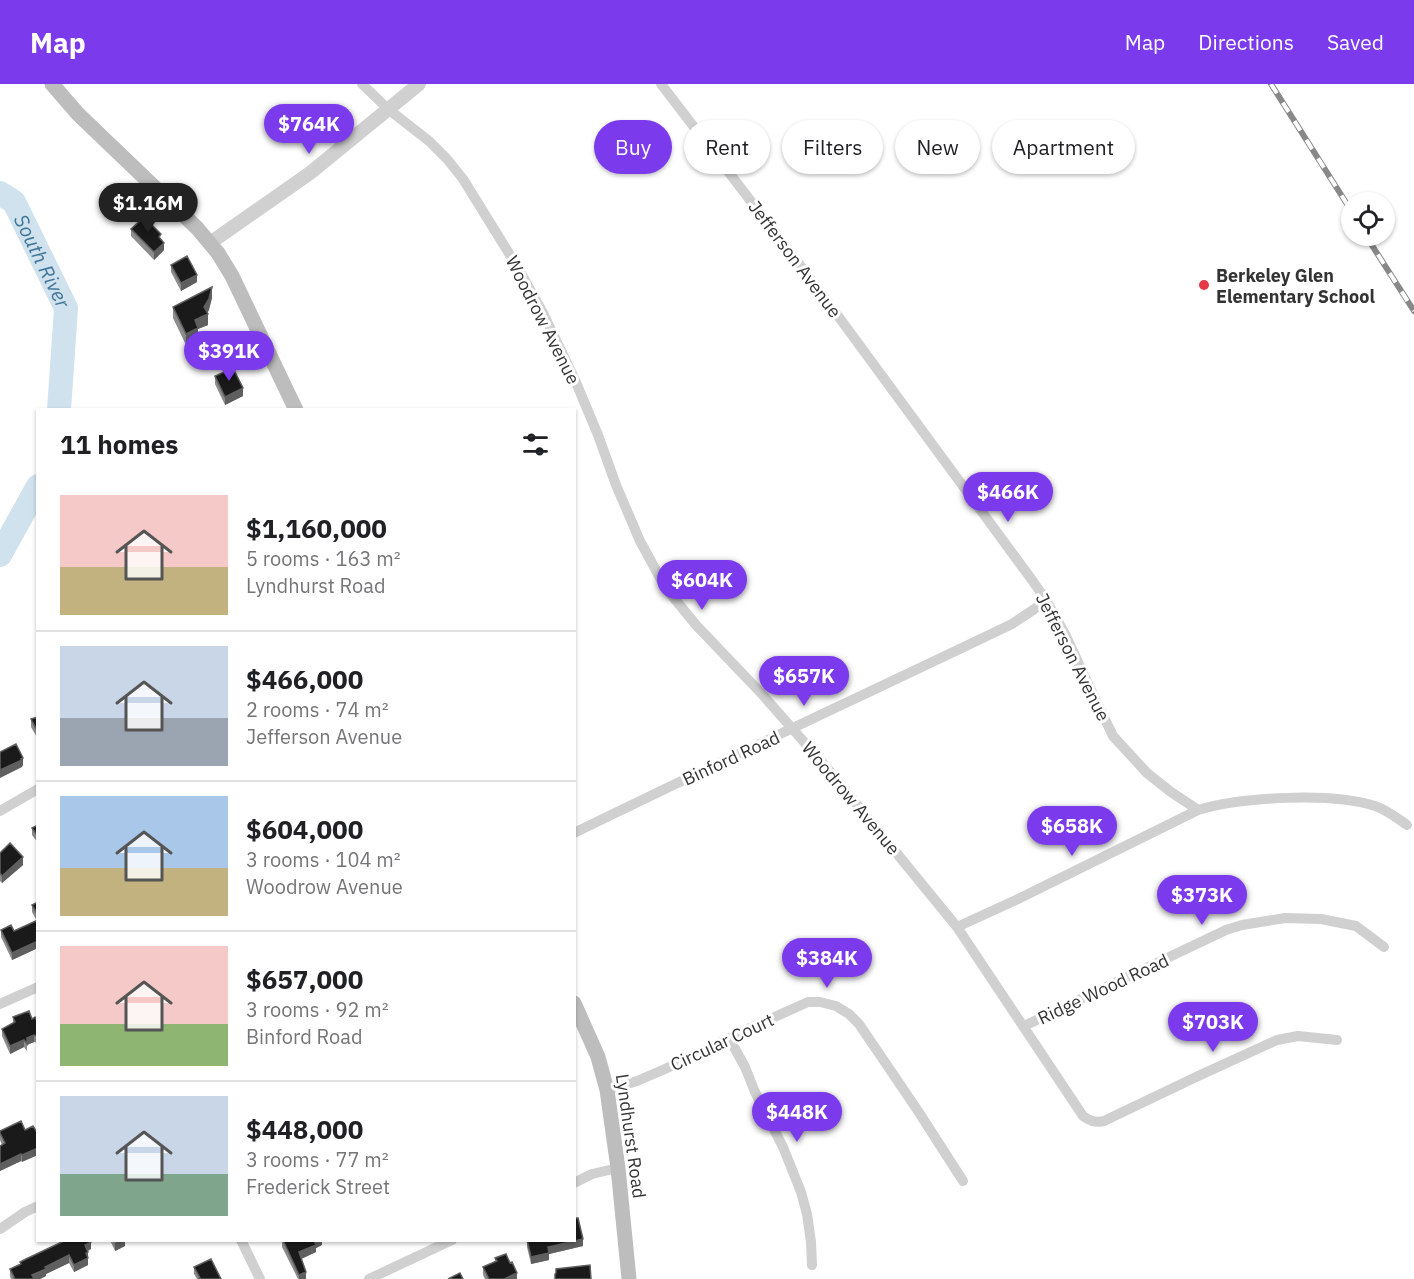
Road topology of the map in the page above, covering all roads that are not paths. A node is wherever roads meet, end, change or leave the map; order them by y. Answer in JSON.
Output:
{"nodes":[{"id":1,"x":52,"y":84,"type":"edge"},
{"id":2,"x":362,"y":84,"type":"edge"},
{"id":3,"x":419,"y":84,"type":"edge"},
{"id":4,"x":662,"y":84,"type":"edge"},
{"id":5,"x":388,"y":109,"type":"junction"},
{"id":6,"x":210,"y":243,"type":"junction"},
{"id":7,"x":295,"y":408,"type":"edge"},
{"id":8,"x":1046,"y":600,"type":"junction"},
{"id":9,"x":793,"y":729,"type":"junction"},
{"id":10,"x":36,"y":790,"type":"edge"},
{"id":11,"x":1198,"y":810,"type":"junction"},
{"id":12,"x":0,"y":811,"type":"edge"},
{"id":13,"x":1407,"y":825,"type":"dead end"},
{"id":14,"x":576,"y":832,"type":"edge"},
{"id":15,"x":957,"y":927,"type":"junction"},
{"id":16,"x":1384,"y":947,"type":"dead end"},
{"id":17,"x":36,"y":988,"type":"edge"},
{"id":18,"x":0,"y":1004,"type":"edge"},
{"id":19,"x":576,"y":1008,"type":"edge"},
{"id":20,"x":1024,"y":1026,"type":"junction"},
{"id":21,"x":729,"y":1038,"type":"junction"},
{"id":22,"x":1337,"y":1040,"type":"dead end"},
{"id":23,"x":608,"y":1090,"type":"junction"},
{"id":24,"x":618,"y":1168,"type":"junction"},
{"id":25,"x":963,"y":1181,"type":"dead end"},
{"id":26,"x":576,"y":1182,"type":"edge"},
{"id":27,"x":36,"y":1207,"type":"edge"},
{"id":28,"x":0,"y":1229,"type":"edge"},
{"id":29,"x":242,"y":1242,"type":"edge"},
{"id":30,"x":448,"y":1242,"type":"edge"},
{"id":31,"x":812,"y":1264,"type":"dead end"},
{"id":32,"x":260,"y":1279,"type":"edge"},
{"id":33,"x":369,"y":1279,"type":"edge"},
{"id":34,"x":629,"y":1279,"type":"edge"}],
"edges":[{"from":1,"to":6,"type":"main road"},
{"from":2,"to":5,"type":"street","name":"Woodrow Avenue"},
{"from":3,"to":5,"type":"street"},
{"from":4,"to":8,"type":"street","name":"Jefferson Avenue"},
{"from":5,"to":6,"type":"street"},
{"from":5,"to":9,"type":"street","name":"Woodrow Avenue"},
{"from":6,"to":7,"type":"main road"},
{"from":8,"to":9,"type":"street","name":"Binford Road"},
{"from":8,"to":11,"type":"street","name":"Jefferson Avenue"},
{"from":9,"to":14,"type":"street","name":"Binford Road"},
{"from":9,"to":15,"type":"street","name":"Woodrow Avenue"},
{"from":10,"to":12,"type":"street"},
{"from":11,"to":13,"type":"street"},
{"from":11,"to":15,"type":"street"},
{"from":15,"to":20,"type":"street","name":"Woodrow Avenue"},
{"from":16,"to":20,"type":"street","name":"Ridge Wood Road"},
{"from":17,"to":18,"type":"street"},
{"from":19,"to":23,"type":"main road","name":"Lyndhurst Road"},
{"from":20,"to":22,"type":"street","name":"Woodrow Avenue"},
{"from":21,"to":23,"type":"street","name":"Circular Court"},
{"from":21,"to":25,"type":"street","name":"Circular Court"},
{"from":21,"to":31,"type":"street"},
{"from":23,"to":24,"type":"main road","name":"Lyndhurst Road"},
{"from":24,"to":26,"type":"street"},
{"from":24,"to":34,"type":"main road","name":"Lyndhurst Road"},
{"from":27,"to":28,"type":"street"},
{"from":29,"to":32,"type":"street"},
{"from":30,"to":33,"type":"street"}]}
